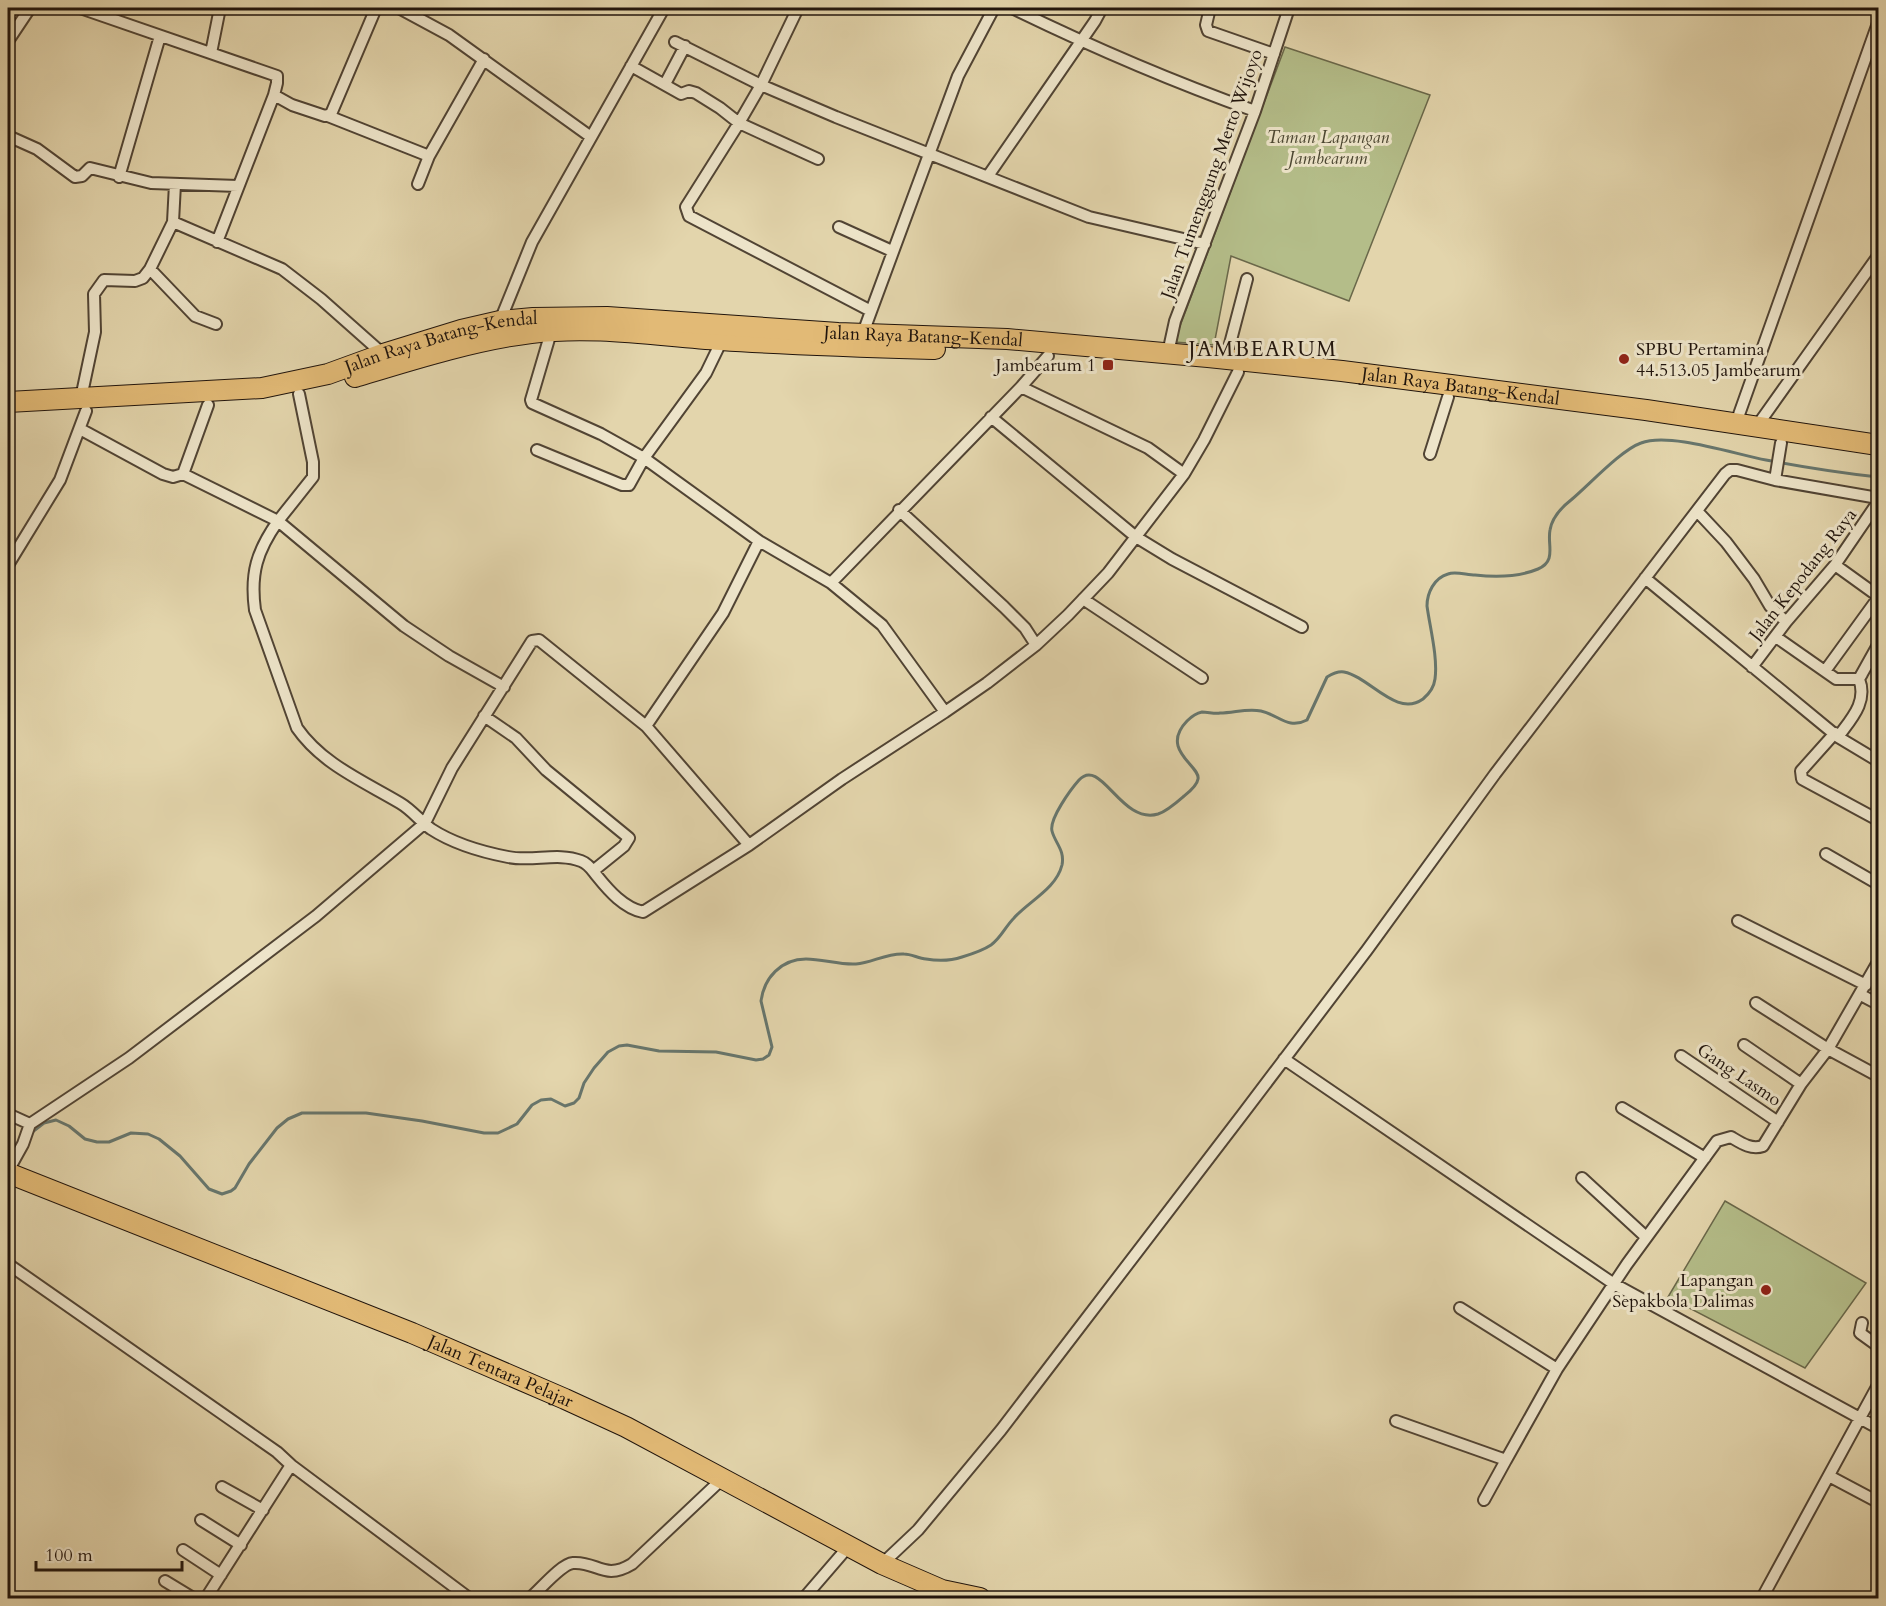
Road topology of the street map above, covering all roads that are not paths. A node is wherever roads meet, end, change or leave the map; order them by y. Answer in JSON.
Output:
{"nodes":[{"id":1,"x":30,"y":8,"type":"edge"},
{"id":2,"x":80,"y":8,"type":"edge"},
{"id":3,"x":220,"y":8,"type":"edge"},
{"id":4,"x":376,"y":8,"type":"edge"},
{"id":5,"x":399,"y":8,"type":"edge"},
{"id":6,"x":664,"y":8,"type":"edge"},
{"id":7,"x":798,"y":8,"type":"edge"},
{"id":8,"x":994,"y":8,"type":"edge"},
{"id":9,"x":1012,"y":8,"type":"edge"},
{"id":10,"x":1102,"y":8,"type":"edge"},
{"id":11,"x":1210,"y":8,"type":"edge"},
{"id":12,"x":1288,"y":8,"type":"edge"},
{"id":13,"x":1878,"y":23,"type":"edge"},
{"id":14,"x":160,"y":36,"type":"junction"},
{"id":15,"x":8,"y":41,"type":"edge"},
{"id":16,"x":1081,"y":42,"type":"junction"},
{"id":17,"x":211,"y":53,"type":"junction"},
{"id":18,"x":1274,"y":54,"type":"junction"},
{"id":19,"x":484,"y":59,"type":"junction"},
{"id":20,"x":631,"y":66,"type":"junction"},
{"id":21,"x":665,"y":84,"type":"junction"},
{"id":22,"x":761,"y":85,"type":"junction"},
{"id":23,"x":274,"y":95,"type":"junction"},
{"id":24,"x":1255,"y":111,"type":"junction"},
{"id":25,"x":328,"y":116,"type":"junction"},
{"id":26,"x":739,"y":123,"type":"junction"},
{"id":27,"x":8,"y":136,"type":"edge"},
{"id":28,"x":591,"y":137,"type":"junction"},
{"id":29,"x":931,"y":154,"type":"junction"},
{"id":30,"x":429,"y":156,"type":"junction"},
{"id":31,"x":818,"y":159,"type":"dead end"},
{"id":32,"x":988,"y":176,"type":"junction"},
{"id":33,"x":119,"y":177,"type":"junction"},
{"id":34,"x":175,"y":184,"type":"junction"},
{"id":35,"x":418,"y":184,"type":"dead end"},
{"id":36,"x":238,"y":186,"type":"junction"},
{"id":37,"x":173,"y":222,"type":"junction"},
{"id":38,"x":840,"y":227,"type":"dead end"},
{"id":39,"x":217,"y":242,"type":"junction"},
{"id":40,"x":1204,"y":244,"type":"junction"},
{"id":41,"x":892,"y":251,"type":"junction"},
{"id":42,"x":1878,"y":256,"type":"edge"},
{"id":43,"x":150,"y":269,"type":"junction"},
{"id":44,"x":1247,"y":279,"type":"dead end"},
{"id":45,"x":871,"y":311,"type":"junction"},
{"id":46,"x":500,"y":321,"type":"junction"},
{"id":47,"x":216,"y":324,"type":"dead end"},
{"id":48,"x":551,"y":332,"type":"junction"},
{"id":49,"x":863,"y":333,"type":"junction"},
{"id":50,"x":722,"y":340,"type":"junction"},
{"id":51,"x":898,"y":341,"type":"junction"},
{"id":52,"x":1168,"y":353,"type":"junction"},
{"id":53,"x":383,"y":354,"type":"junction"},
{"id":54,"x":1048,"y":356,"type":"junction"},
{"id":55,"x":1232,"y":365,"type":"junction"},
{"id":56,"x":1021,"y":387,"type":"junction"},
{"id":57,"x":299,"y":394,"type":"junction"},
{"id":58,"x":1448,"y":397,"type":"junction"},
{"id":59,"x":8,"y":402,"type":"edge"},
{"id":60,"x":208,"y":405,"type":"junction"},
{"id":61,"x":57,"y":406,"type":"junction"},
{"id":62,"x":82,"y":413,"type":"junction"},
{"id":63,"x":8,"y":415,"type":"edge"},
{"id":64,"x":991,"y":417,"type":"junction"},
{"id":65,"x":1736,"y":423,"type":"junction"},
{"id":66,"x":1757,"y":426,"type":"junction"},
{"id":67,"x":1878,"y":445,"type":"edge"},
{"id":68,"x":537,"y":450,"type":"dead end"},
{"id":69,"x":1780,"y":450,"type":"junction"},
{"id":70,"x":1430,"y":454,"type":"dead end"},
{"id":71,"x":644,"y":458,"type":"junction"},
{"id":72,"x":1878,"y":458,"type":"edge"},
{"id":73,"x":183,"y":474,"type":"junction"},
{"id":74,"x":1184,"y":474,"type":"junction"},
{"id":75,"x":1775,"y":477,"type":"junction"},
{"id":76,"x":1878,"y":500,"type":"edge"},
{"id":77,"x":899,"y":510,"type":"junction"},
{"id":78,"x":1697,"y":511,"type":"junction"},
{"id":79,"x":278,"y":521,"type":"junction"},
{"id":80,"x":1136,"y":537,"type":"junction"},
{"id":81,"x":759,"y":541,"type":"junction"},
{"id":82,"x":8,"y":565,"type":"edge"},
{"id":83,"x":1835,"y":565,"type":"junction"},
{"id":84,"x":1645,"y":578,"type":"junction"},
{"id":85,"x":831,"y":583,"type":"junction"},
{"id":86,"x":1878,"y":597,"type":"edge"},
{"id":87,"x":1083,"y":598,"type":"junction"},
{"id":88,"x":1786,"y":622,"type":"junction"},
{"id":89,"x":1302,"y":627,"type":"dead end"},
{"id":90,"x":1776,"y":637,"type":"junction"},
{"id":91,"x":1036,"y":645,"type":"junction"},
{"id":92,"x":1878,"y":648,"type":"edge"},
{"id":93,"x":1752,"y":667,"type":"junction"},
{"id":94,"x":1826,"y":671,"type":"junction"},
{"id":95,"x":1202,"y":678,"type":"dead end"},
{"id":96,"x":1859,"y":679,"type":"junction"},
{"id":97,"x":504,"y":687,"type":"junction"},
{"id":98,"x":945,"y":712,"type":"junction"},
{"id":99,"x":484,"y":716,"type":"junction"},
{"id":100,"x":646,"y":726,"type":"junction"},
{"id":101,"x":1837,"y":735,"type":"junction"},
{"id":102,"x":1878,"y":761,"type":"edge"},
{"id":103,"x":1878,"y":820,"type":"edge"},
{"id":104,"x":425,"y":824,"type":"junction"},
{"id":105,"x":749,"y":845,"type":"junction"},
{"id":106,"x":1826,"y":854,"type":"dead end"},
{"id":107,"x":593,"y":871,"type":"junction"},
{"id":108,"x":1878,"y":884,"type":"edge"},
{"id":109,"x":1738,"y":921,"type":"dead end"},
{"id":110,"x":1878,"y":962,"type":"edge"},
{"id":111,"x":1864,"y":990,"type":"junction"},
{"id":112,"x":1755,"y":1003,"type":"dead end"},
{"id":113,"x":1878,"y":1004,"type":"edge"},
{"id":114,"x":1744,"y":1045,"type":"dead end"},
{"id":115,"x":1828,"y":1049,"type":"junction"},
{"id":116,"x":1681,"y":1056,"type":"dead end"},
{"id":117,"x":1284,"y":1059,"type":"junction"},
{"id":118,"x":1878,"y":1076,"type":"edge"},
{"id":119,"x":1801,"y":1084,"type":"junction"},
{"id":120,"x":1622,"y":1108,"type":"dead end"},
{"id":121,"x":8,"y":1114,"type":"edge"},
{"id":122,"x":1778,"y":1122,"type":"junction"},
{"id":123,"x":29,"y":1127,"type":"junction"},
{"id":124,"x":1705,"y":1158,"type":"junction"},
{"id":125,"x":8,"y":1172,"type":"edge"},
{"id":126,"x":1582,"y":1178,"type":"dead end"},
{"id":127,"x":1646,"y":1237,"type":"junction"},
{"id":128,"x":8,"y":1264,"type":"edge"},
{"id":129,"x":1614,"y":1284,"type":"junction"},
{"id":130,"x":1460,"y":1308,"type":"dead end"},
{"id":131,"x":1862,"y":1323,"type":"dead end"},
{"id":132,"x":1878,"y":1346,"type":"edge"},
{"id":133,"x":1557,"y":1369,"type":"junction"},
{"id":134,"x":1878,"y":1385,"type":"edge"},
{"id":135,"x":1861,"y":1418,"type":"junction"},
{"id":136,"x":1396,"y":1420,"type":"dead end"},
{"id":137,"x":1878,"y":1428,"type":"edge"},
{"id":138,"x":1506,"y":1460,"type":"junction"},
{"id":139,"x":291,"y":1465,"type":"junction"},
{"id":140,"x":1828,"y":1476,"type":"junction"},
{"id":141,"x":721,"y":1480,"type":"junction"},
{"id":142,"x":222,"y":1487,"type":"dead end"},
{"id":143,"x":1484,"y":1500,"type":"dead end"},
{"id":144,"x":1878,"y":1502,"type":"edge"},
{"id":145,"x":263,"y":1510,"type":"junction"},
{"id":146,"x":201,"y":1520,"type":"dead end"},
{"id":147,"x":241,"y":1545,"type":"junction"},
{"id":148,"x":848,"y":1547,"type":"junction"},
{"id":149,"x":183,"y":1550,"type":"dead end"},
{"id":150,"x":882,"y":1564,"type":"junction"},
{"id":151,"x":221,"y":1575,"type":"junction"},
{"id":152,"x":165,"y":1581,"type":"dead end"},
{"id":153,"x":940,"y":1594,"type":"edge"},
{"id":154,"x":193,"y":1599,"type":"edge"},
{"id":155,"x":206,"y":1599,"type":"edge"},
{"id":156,"x":469,"y":1599,"type":"edge"},
{"id":157,"x":530,"y":1599,"type":"edge"},
{"id":158,"x":804,"y":1599,"type":"edge"},
{"id":159,"x":980,"y":1599,"type":"edge"},
{"id":160,"x":1762,"y":1599,"type":"edge"}],
"edges":[{"from":1,"to":15,"type":"street"},
{"from":2,"to":14,"type":"street"},
{"from":3,"to":17,"type":"street"},
{"from":4,"to":25,"type":"street"},
{"from":5,"to":19,"type":"street"},
{"from":6,"to":20,"type":"street"},
{"from":7,"to":22,"type":"street"},
{"from":8,"to":29,"type":"street"},
{"from":9,"to":16,"type":"street"},
{"from":10,"to":16,"type":"street"},
{"from":11,"to":18,"type":"street"},
{"from":12,"to":18,"type":"street","name":"Jalan Tumenggung Merto Wijoyo"},
{"from":13,"to":65,"type":"street"},
{"from":14,"to":17,"type":"street"},
{"from":14,"to":33,"type":"street"},
{"from":16,"to":24,"type":"street"},
{"from":16,"to":32,"type":"street"},
{"from":17,"to":23,"type":"street"},
{"from":18,"to":24,"type":"street","name":"Jalan Tumenggung Merto Wijoyo"},
{"from":19,"to":28,"type":"street"},
{"from":19,"to":30,"type":"street"},
{"from":20,"to":21,"type":"street"},
{"from":20,"to":28,"type":"street"},
{"from":21,"to":22,"type":"street"},
{"from":21,"to":26,"type":"street"},
{"from":22,"to":26,"type":"street"},
{"from":22,"to":29,"type":"street"},
{"from":23,"to":25,"type":"street"},
{"from":23,"to":36,"type":"street"},
{"from":24,"to":40,"type":"street","name":"Jalan Tumenggung Merto Wijoyo"},
{"from":25,"to":30,"type":"street"},
{"from":26,"to":31,"type":"street"},
{"from":26,"to":45,"type":"street"},
{"from":27,"to":33,"type":"street"},
{"from":28,"to":46,"type":"street"},
{"from":29,"to":32,"type":"street"},
{"from":29,"to":41,"type":"street"},
{"from":30,"to":35,"type":"street"},
{"from":32,"to":40,"type":"street"},
{"from":33,"to":34,"type":"street"},
{"from":34,"to":36,"type":"street"},
{"from":34,"to":37,"type":"street"},
{"from":36,"to":39,"type":"street"},
{"from":37,"to":39,"type":"street"},
{"from":37,"to":43,"type":"street"},
{"from":38,"to":41,"type":"street"},
{"from":39,"to":53,"type":"street"},
{"from":40,"to":52,"type":"street","name":"Jalan Tumenggung Merto Wijoyo"},
{"from":41,"to":45,"type":"street"},
{"from":42,"to":66,"type":"street"},
{"from":43,"to":47,"type":"street"},
{"from":43,"to":62,"type":"street"},
{"from":44,"to":55,"type":"street"},
{"from":45,"to":49,"type":"street"},
{"from":46,"to":49,"type":"highway","name":"Jalan Raya Batang-Kendal"},
{"from":46,"to":53,"type":"highway","name":"Jalan Raya Batang-Kendal"},
{"from":48,"to":50,"type":"highway","name":"Jalan Raya Batang-Kendal"},
{"from":48,"to":57,"type":"highway","name":"Jalan Raya Batang-Kendal"},
{"from":48,"to":71,"type":"street"},
{"from":49,"to":51,"type":"highway","name":"Jalan Raya Batang-Kendal"},
{"from":50,"to":51,"type":"highway","name":"Jalan Raya Batang-Kendal"},
{"from":50,"to":71,"type":"street"},
{"from":51,"to":52,"type":"highway","name":"Jalan Raya Batang-Kendal"},
{"from":51,"to":54,"type":"highway","name":"Jalan Raya Batang-Kendal"},
{"from":52,"to":55,"type":"highway","name":"Jalan Raya Batang-Kendal"},
{"from":53,"to":62,"type":"highway","name":"Jalan Raya Batang-Kendal"},
{"from":54,"to":55,"type":"highway","name":"Jalan Raya Batang-Kendal"},
{"from":54,"to":56,"type":"street"},
{"from":55,"to":58,"type":"highway","name":"Jalan Raya Batang-Kendal"},
{"from":55,"to":65,"type":"highway","name":"Jalan Raya Batang-Kendal"},
{"from":55,"to":74,"type":"street"},
{"from":56,"to":64,"type":"street"},
{"from":56,"to":74,"type":"street"},
{"from":57,"to":60,"type":"highway","name":"Jalan Raya Batang-Kendal"},
{"from":57,"to":79,"type":"street"},
{"from":58,"to":69,"type":"highway","name":"Jalan Raya Batang-Kendal"},
{"from":58,"to":70,"type":"street"},
{"from":59,"to":61,"type":"highway","name":"Jalan Raya Batang-Kendal"},
{"from":60,"to":62,"type":"highway","name":"Jalan Raya Batang-Kendal"},
{"from":60,"to":73,"type":"street"},
{"from":61,"to":62,"type":"highway","name":"Jalan Raya Batang-Kendal"},
{"from":61,"to":63,"type":"highway","name":"Jalan Raya Batang-Kendal"},
{"from":62,"to":73,"type":"street"},
{"from":62,"to":82,"type":"street"},
{"from":64,"to":77,"type":"street"},
{"from":64,"to":80,"type":"street"},
{"from":65,"to":66,"type":"highway","name":"Jalan Raya Batang-Kendal"},
{"from":66,"to":67,"type":"highway","name":"Jalan Raya Batang-Kendal"},
{"from":68,"to":71,"type":"street"},
{"from":69,"to":72,"type":"highway","name":"Jalan Raya Batang-Kendal"},
{"from":69,"to":75,"type":"street"},
{"from":71,"to":81,"type":"street"},
{"from":73,"to":79,"type":"street"},
{"from":74,"to":80,"type":"street"},
{"from":75,"to":76,"type":"street"},
{"from":75,"to":78,"type":"street"},
{"from":76,"to":83,"type":"street","name":"Jalan Kepodang Raya"},
{"from":77,"to":85,"type":"street"},
{"from":77,"to":91,"type":"street"},
{"from":78,"to":84,"type":"street"},
{"from":78,"to":88,"type":"street"},
{"from":79,"to":97,"type":"street"},
{"from":79,"to":104,"type":"street"},
{"from":80,"to":87,"type":"street"},
{"from":80,"to":89,"type":"street"},
{"from":81,"to":85,"type":"street"},
{"from":81,"to":100,"type":"street"},
{"from":83,"to":86,"type":"street"},
{"from":83,"to":88,"type":"street","name":"Jalan Kepodang Raya"},
{"from":84,"to":93,"type":"street"},
{"from":84,"to":117,"type":"street"},
{"from":85,"to":98,"type":"street"},
{"from":86,"to":94,"type":"street"},
{"from":87,"to":91,"type":"street"},
{"from":87,"to":95,"type":"street"},
{"from":88,"to":90,"type":"street","name":"Jalan Kepodang Raya"},
{"from":90,"to":93,"type":"street","name":"Jalan Kepodang Raya"},
{"from":90,"to":94,"type":"street"},
{"from":91,"to":98,"type":"street"},
{"from":92,"to":96,"type":"street"},
{"from":93,"to":101,"type":"street"},
{"from":94,"to":96,"type":"street"},
{"from":96,"to":101,"type":"street"},
{"from":97,"to":99,"type":"street"},
{"from":97,"to":100,"type":"street"},
{"from":98,"to":105,"type":"street"},
{"from":99,"to":104,"type":"street"},
{"from":99,"to":107,"type":"street"},
{"from":100,"to":105,"type":"street"},
{"from":101,"to":102,"type":"street"},
{"from":101,"to":103,"type":"street"},
{"from":104,"to":107,"type":"street"},
{"from":104,"to":123,"type":"street"},
{"from":105,"to":107,"type":"street"},
{"from":106,"to":108,"type":"street"},
{"from":109,"to":111,"type":"street"},
{"from":110,"to":111,"type":"street"},
{"from":111,"to":113,"type":"street"},
{"from":111,"to":115,"type":"street"},
{"from":112,"to":115,"type":"street"},
{"from":114,"to":119,"type":"street"},
{"from":115,"to":118,"type":"street"},
{"from":115,"to":119,"type":"street"},
{"from":116,"to":122,"type":"street","name":"Gang Lasmo"},
{"from":117,"to":129,"type":"street"},
{"from":117,"to":150,"type":"street"},
{"from":119,"to":122,"type":"street"},
{"from":120,"to":124,"type":"street"},
{"from":121,"to":123,"type":"street"},
{"from":122,"to":124,"type":"street"},
{"from":123,"to":125,"type":"street"},
{"from":124,"to":127,"type":"street"},
{"from":125,"to":141,"type":"highway","name":"Jalan Tentara Pelajar"},
{"from":126,"to":127,"type":"street"},
{"from":127,"to":129,"type":"street"},
{"from":128,"to":139,"type":"street"},
{"from":129,"to":133,"type":"street"},
{"from":129,"to":135,"type":"street"},
{"from":130,"to":133,"type":"street"},
{"from":131,"to":132,"type":"street"},
{"from":133,"to":138,"type":"street"},
{"from":134,"to":135,"type":"street"},
{"from":135,"to":137,"type":"street"},
{"from":135,"to":140,"type":"street"},
{"from":136,"to":138,"type":"street"},
{"from":138,"to":143,"type":"street"},
{"from":139,"to":145,"type":"street"},
{"from":139,"to":156,"type":"street"},
{"from":140,"to":144,"type":"street"},
{"from":140,"to":160,"type":"street"},
{"from":141,"to":148,"type":"highway","name":"Jalan Tentara Pelajar"},
{"from":141,"to":157,"type":"street"},
{"from":142,"to":145,"type":"street"},
{"from":145,"to":147,"type":"street"},
{"from":146,"to":147,"type":"street"},
{"from":147,"to":151,"type":"street"},
{"from":148,"to":150,"type":"highway","name":"Jalan Tentara Pelajar"},
{"from":148,"to":158,"type":"street"},
{"from":149,"to":151,"type":"street"},
{"from":150,"to":153,"type":"highway","name":"Jalan Tentara Pelajar"},
{"from":151,"to":155,"type":"street"},
{"from":152,"to":154,"type":"street"},
{"from":153,"to":159,"type":"highway","name":"Jalan Tentara Pelajar"}]}
